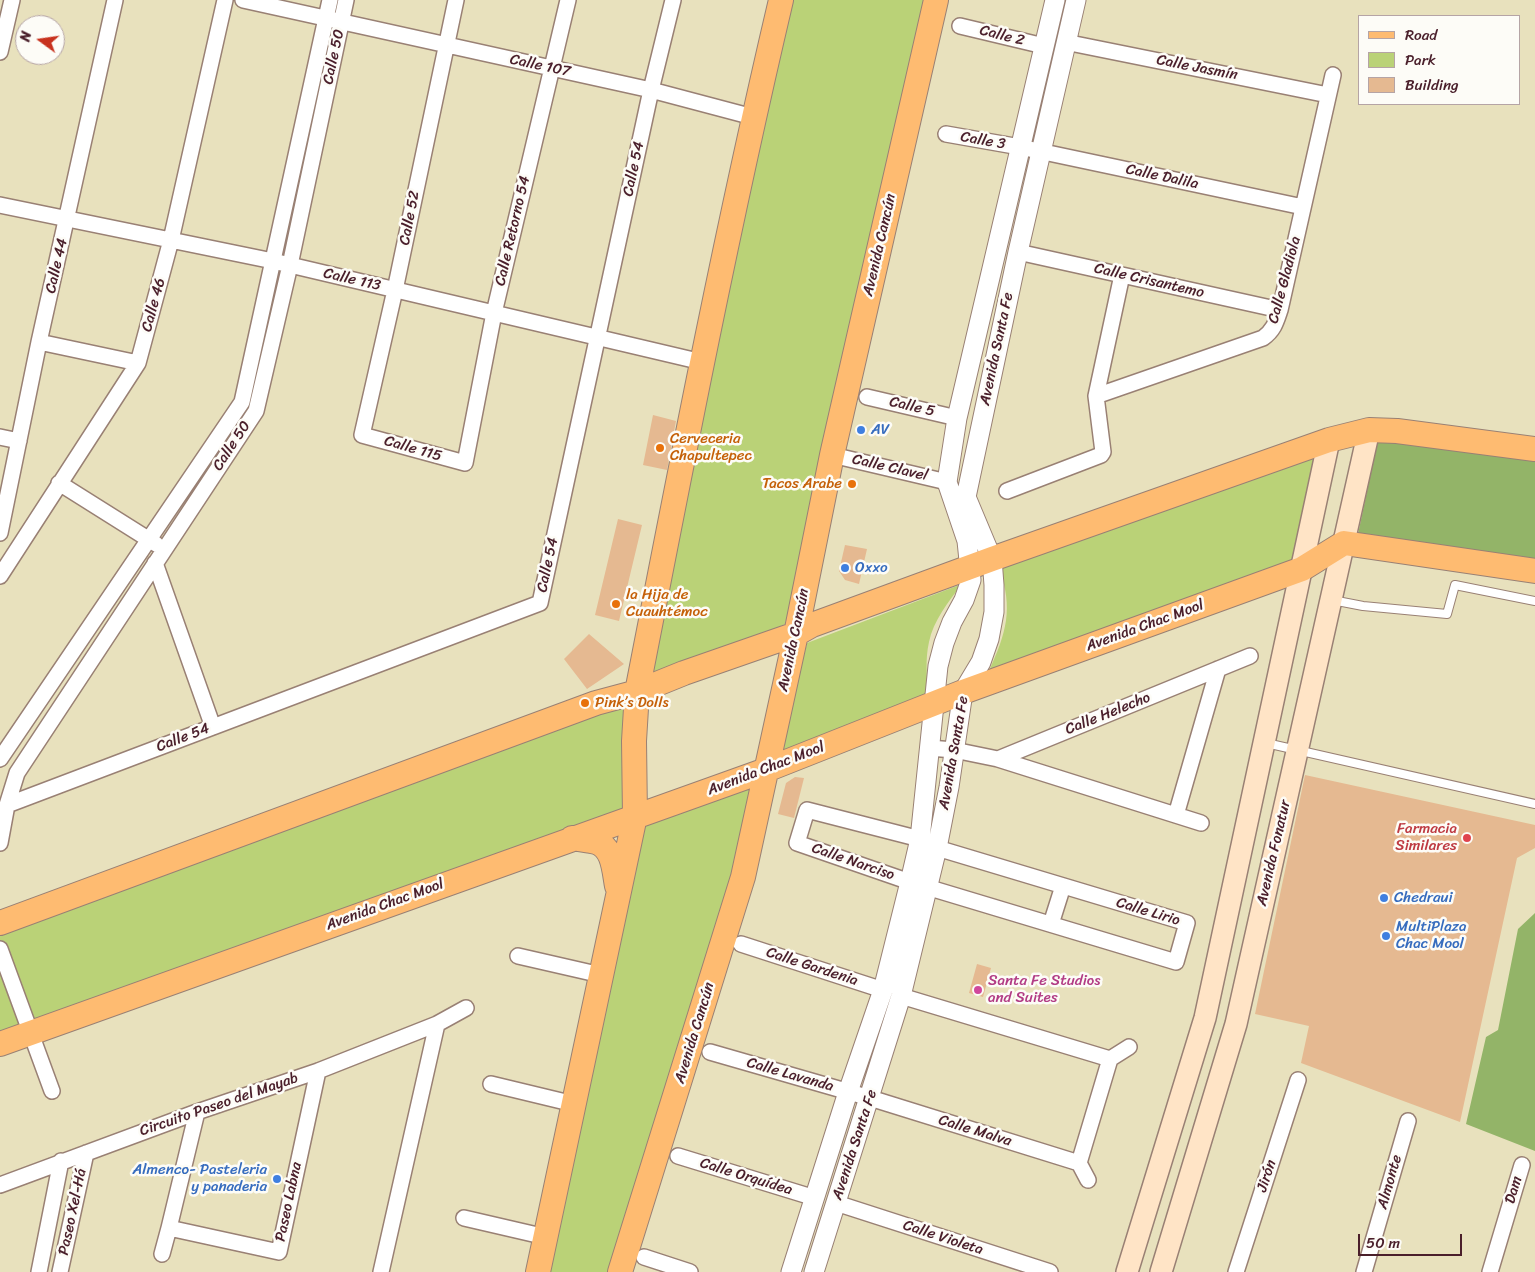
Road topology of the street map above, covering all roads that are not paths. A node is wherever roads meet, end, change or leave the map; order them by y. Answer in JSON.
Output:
{"nodes":[{"id":1,"x":12,"y":0,"type":"edge"},
{"id":2,"x":115,"y":0,"type":"edge"},
{"id":3,"x":226,"y":0,"type":"edge"},
{"id":4,"x":243,"y":0,"type":"edge"},
{"id":5,"x":330,"y":0,"type":"edge"},
{"id":6,"x":346,"y":0,"type":"edge"},
{"id":7,"x":456,"y":0,"type":"edge"},
{"id":8,"x":568,"y":0,"type":"edge"},
{"id":9,"x":673,"y":0,"type":"edge"},
{"id":10,"x":781,"y":0,"type":"edge"},
{"id":11,"x":936,"y":0,"type":"edge"},
{"id":12,"x":1055,"y":0,"type":"edge"},
{"id":13,"x":1076,"y":0,"type":"edge"},
{"id":14,"x":334,"y":20,"type":"junction"},
{"id":15,"x":960,"y":26,"type":"dead end"},
{"id":16,"x":1065,"y":42,"type":"junction"},
{"id":17,"x":445,"y":45,"type":"junction"},
{"id":18,"x":1044,"y":46,"type":"junction"},
{"id":19,"x":0,"y":52,"type":"edge"},
{"id":20,"x":551,"y":68,"type":"junction"},
{"id":21,"x":1333,"y":75,"type":"dead end"},
{"id":22,"x":651,"y":90,"type":"junction"},
{"id":23,"x":1328,"y":95,"type":"junction"},
{"id":24,"x":753,"y":117,"type":"junction"},
{"id":25,"x":946,"y":134,"type":"dead end"},
{"id":26,"x":1020,"y":147,"type":"junction"},
{"id":27,"x":1040,"y":152,"type":"junction"},
{"id":28,"x":0,"y":205,"type":"edge"},
{"id":29,"x":1304,"y":207,"type":"junction"},
{"id":30,"x":67,"y":220,"type":"junction"},
{"id":31,"x":171,"y":240,"type":"junction"},
{"id":32,"x":1018,"y":252,"type":"junction"},
{"id":33,"x":273,"y":261,"type":"junction"},
{"id":34,"x":290,"y":265,"type":"junction"},
{"id":35,"x":1122,"y":275,"type":"junction"},
{"id":36,"x":395,"y":290,"type":"junction"},
{"id":37,"x":1280,"y":310,"type":"junction"},
{"id":38,"x":494,"y":313,"type":"junction"},
{"id":39,"x":598,"y":338,"type":"junction"},
{"id":40,"x":39,"y":342,"type":"junction"},
{"id":41,"x":702,"y":362,"type":"junction"},
{"id":42,"x":138,"y":363,"type":"junction"},
{"id":43,"x":1096,"y":396,"type":"junction"},
{"id":44,"x":867,"y":397,"type":"dead end"},
{"id":45,"x":957,"y":418,"type":"junction"},
{"id":46,"x":1369,"y":430,"type":"junction"},
{"id":47,"x":362,"y":435,"type":"joint"},
{"id":48,"x":0,"y":437,"type":"edge"},
{"id":49,"x":1329,"y":440,"type":"junction"},
{"id":50,"x":19,"y":441,"type":"junction"},
{"id":51,"x":1535,"y":448,"type":"edge"},
{"id":52,"x":832,"y":455,"type":"junction"},
{"id":53,"x":465,"y":463,"type":"joint"},
{"id":54,"x":947,"y":482,"type":"junction"},
{"id":55,"x":59,"y":483,"type":"junction"},
{"id":56,"x":1007,"y":491,"type":"dead end"},
{"id":57,"x":0,"y":533,"type":"edge"},
{"id":58,"x":149,"y":539,"type":"junction"},
{"id":59,"x":1344,"y":543,"type":"junction"},
{"id":60,"x":164,"y":549,"type":"junction"},
{"id":61,"x":155,"y":563,"type":"junction"},
{"id":62,"x":981,"y":563,"type":"junction"},
{"id":63,"x":1302,"y":569,"type":"junction"},
{"id":64,"x":1535,"y":571,"type":"edge"},
{"id":65,"x":0,"y":576,"type":"edge"},
{"id":66,"x":1331,"y":600,"type":"junction"},
{"id":67,"x":1535,"y":601,"type":"edge"},
{"id":68,"x":803,"y":626,"type":"junction"},
{"id":69,"x":1250,"y":656,"type":"dead end"},
{"id":70,"x":1218,"y":669,"type":"junction"},
{"id":71,"x":636,"y":692,"type":"junction"},
{"id":72,"x":963,"y":692,"type":"junction"},
{"id":73,"x":933,"y":704,"type":"junction"},
{"id":74,"x":213,"y":727,"type":"junction"},
{"id":75,"x":1264,"y":742,"type":"junction"},
{"id":76,"x":929,"y":748,"type":"junction"},
{"id":77,"x":954,"y":750,"type":"junction"},
{"id":78,"x":1298,"y":750,"type":"junction"},
{"id":79,"x":0,"y":759,"type":"edge"},
{"id":80,"x":998,"y":759,"type":"junction"},
{"id":81,"x":0,"y":765,"type":"edge"},
{"id":82,"x":766,"y":770,"type":"junction"},
{"id":83,"x":17,"y":773,"type":"junction"},
{"id":84,"x":1535,"y":804,"type":"edge"},
{"id":85,"x":7,"y":805,"type":"junction"},
{"id":86,"x":1176,"y":815,"type":"junction"},
{"id":87,"x":635,"y":816,"type":"junction"},
{"id":88,"x":1201,"y":823,"type":"dead end"},
{"id":89,"x":572,"y":838,"type":"junction"},
{"id":90,"x":0,"y":843,"type":"edge"},
{"id":91,"x":928,"y":844,"type":"junction"},
{"id":92,"x":919,"y":884,"type":"junction"},
{"id":93,"x":1063,"y":886,"type":"junction"},
{"id":94,"x":618,"y":894,"type":"junction"},
{"id":95,"x":0,"y":923,"type":"edge"},
{"id":96,"x":1051,"y":924,"type":"junction"},
{"id":97,"x":741,"y":944,"type":"dead end"},
{"id":98,"x":0,"y":949,"type":"edge"},
{"id":99,"x":518,"y":956,"type":"dead end"},
{"id":100,"x":601,"y":975,"type":"junction"},
{"id":101,"x":892,"y":993,"type":"junction"},
{"id":102,"x":466,"y":1008,"type":"dead end"},
{"id":103,"x":1205,"y":1018,"type":"junction"},
{"id":104,"x":437,"y":1024,"type":"junction"},
{"id":105,"x":1236,"y":1024,"type":"junction"},
{"id":106,"x":32,"y":1033,"type":"junction"},
{"id":107,"x":0,"y":1044,"type":"edge"},
{"id":108,"x":1129,"y":1047,"type":"dead end"},
{"id":109,"x":710,"y":1052,"type":"dead end"},
{"id":110,"x":1110,"y":1059,"type":"junction"},
{"id":111,"x":318,"y":1071,"type":"junction"},
{"id":112,"x":1298,"y":1080,"type":"dead end"},
{"id":113,"x":490,"y":1084,"type":"dead end"},
{"id":114,"x":52,"y":1091,"type":"dead end"},
{"id":115,"x":848,"y":1092,"type":"junction"},
{"id":116,"x":870,"y":1098,"type":"junction"},
{"id":117,"x":574,"y":1104,"type":"junction"},
{"id":118,"x":197,"y":1112,"type":"junction"},
{"id":119,"x":1408,"y":1122,"type":"dead end"},
{"id":120,"x":86,"y":1153,"type":"junction"},
{"id":121,"x":678,"y":1156,"type":"dead end"},
{"id":122,"x":61,"y":1162,"type":"junction"},
{"id":123,"x":1079,"y":1163,"type":"junction"},
{"id":124,"x":1522,"y":1165,"type":"dead end"},
{"id":125,"x":1088,"y":1180,"type":"dead end"},
{"id":126,"x":0,"y":1185,"type":"edge"},
{"id":127,"x":815,"y":1198,"type":"junction"},
{"id":128,"x":836,"y":1203,"type":"junction"},
{"id":129,"x":464,"y":1218,"type":"dead end"},
{"id":130,"x":168,"y":1228,"type":"junction"},
{"id":131,"x":546,"y":1237,"type":"junction"},
{"id":132,"x":162,"y":1254,"type":"dead end"},
{"id":133,"x":644,"y":1257,"type":"dead end"},
{"id":134,"x":39,"y":1272,"type":"edge"},
{"id":135,"x":60,"y":1272,"type":"edge"},
{"id":136,"x":381,"y":1272,"type":"edge"},
{"id":137,"x":538,"y":1272,"type":"edge"},
{"id":138,"x":620,"y":1272,"type":"edge"},
{"id":139,"x":690,"y":1272,"type":"edge"},
{"id":140,"x":791,"y":1272,"type":"edge"},
{"id":141,"x":814,"y":1272,"type":"edge"},
{"id":142,"x":1050,"y":1272,"type":"edge"},
{"id":143,"x":1128,"y":1272,"type":"edge"},
{"id":144,"x":1161,"y":1272,"type":"edge"},
{"id":145,"x":1236,"y":1272,"type":"edge"},
{"id":146,"x":1364,"y":1272,"type":"edge"},
{"id":147,"x":1490,"y":1272,"type":"edge"}],
"edges":[{"from":1,"to":19,"type":"street"},
{"from":2,"to":30,"type":"street","name":"Calle 44"},
{"from":3,"to":31,"type":"street","name":"Calle 46"},
{"from":4,"to":14,"type":"street","name":"Calle 107"},
{"from":5,"to":14,"type":"street","name":"Calle 50"},
{"from":6,"to":14,"type":"street","name":"Calle 50"},
{"from":7,"to":17,"type":"street","name":"Calle 52"},
{"from":8,"to":20,"type":"street","name":"Calle Retorno 54"},
{"from":9,"to":22,"type":"street","name":"Calle 54"},
{"from":10,"to":24,"type":"main road"},
{"from":11,"to":52,"type":"main road","name":"Avenida Cancún"},
{"from":12,"to":18,"type":"street","name":"Avenida Santa Fe"},
{"from":13,"to":16,"type":"street","name":"Avenida Santa Fe"},
{"from":14,"to":17,"type":"street","name":"Calle 107"},
{"from":14,"to":33,"type":"street","name":"Calle 50"},
{"from":14,"to":34,"type":"street","name":"Calle 50"},
{"from":15,"to":18,"type":"street","name":"Calle 2"},
{"from":16,"to":23,"type":"street","name":"Calle Jasmín"},
{"from":16,"to":27,"type":"street","name":"Avenida Santa Fe"},
{"from":17,"to":20,"type":"street","name":"Calle 107"},
{"from":17,"to":36,"type":"street","name":"Calle 52"},
{"from":18,"to":26,"type":"street","name":"Avenida Santa Fe"},
{"from":20,"to":22,"type":"street","name":"Calle 107"},
{"from":20,"to":38,"type":"street","name":"Calle Retorno 54"},
{"from":21,"to":23,"type":"street","name":"Calle Gladiola"},
{"from":22,"to":24,"type":"street","name":"Calle 107"},
{"from":22,"to":39,"type":"street","name":"Calle 54"},
{"from":23,"to":29,"type":"street","name":"Calle Gladiola"},
{"from":24,"to":41,"type":"main road"},
{"from":25,"to":26,"type":"street","name":"Calle 3"},
{"from":26,"to":27,"type":"street","name":"Calle Dalila"},
{"from":26,"to":45,"type":"street","name":"Avenida Santa Fe"},
{"from":27,"to":29,"type":"street","name":"Calle Dalila"},
{"from":27,"to":32,"type":"street","name":"Avenida Santa Fe"},
{"from":28,"to":30,"type":"street","name":"Calle 113"},
{"from":29,"to":37,"type":"street","name":"Calle Gladiola"},
{"from":30,"to":31,"type":"street","name":"Calle 113"},
{"from":30,"to":40,"type":"street","name":"Calle 44"},
{"from":31,"to":33,"type":"street","name":"Calle 113"},
{"from":31,"to":42,"type":"street","name":"Calle 46"},
{"from":32,"to":35,"type":"street","name":"Calle Crisantemo"},
{"from":32,"to":62,"type":"street","name":"Avenida Santa Fe"},
{"from":33,"to":34,"type":"street","name":"Calle 113"},
{"from":33,"to":58,"type":"street","name":"Calle 50"},
{"from":34,"to":36,"type":"street","name":"Calle 113"},
{"from":34,"to":60,"type":"street","name":"Calle 50"},
{"from":35,"to":37,"type":"street","name":"Calle Crisantemo"},
{"from":35,"to":43,"type":"street"},
{"from":36,"to":38,"type":"street","name":"Calle 113"},
{"from":36,"to":47,"type":"street","name":"Calle 52"},
{"from":37,"to":43,"type":"street","name":"Calle Gladiola"},
{"from":38,"to":39,"type":"street","name":"Calle 113"},
{"from":38,"to":53,"type":"street","name":"Calle Retorno 54"},
{"from":39,"to":41,"type":"street","name":"Calle 113"},
{"from":39,"to":74,"type":"street","name":"Calle 54"},
{"from":40,"to":42,"type":"street"},
{"from":40,"to":50,"type":"street","name":"Calle 44"},
{"from":41,"to":71,"type":"main road"},
{"from":42,"to":55,"type":"street","name":"Calle 46"},
{"from":43,"to":56,"type":"street"},
{"from":44,"to":45,"type":"street","name":"Calle 5"},
{"from":45,"to":54,"type":"street","name":"Avenida Santa Fe"},
{"from":46,"to":49,"type":"main road"},
{"from":46,"to":51,"type":"main road"},
{"from":46,"to":59,"type":"main road","name":"Avenida Fonatur"},
{"from":47,"to":53,"type":"street","name":"Calle 115"},
{"from":48,"to":50,"type":"street"},
{"from":49,"to":62,"type":"main road"},
{"from":49,"to":63,"type":"main road"},
{"from":50,"to":57,"type":"street","name":"Calle 44"},
{"from":52,"to":54,"type":"street","name":"Calle Clavel"},
{"from":52,"to":68,"type":"main road","name":"Avenida Cancún"},
{"from":54,"to":62,"type":"street","name":"Avenida Santa Fe"},
{"from":55,"to":58,"type":"street"},
{"from":55,"to":65,"type":"street","name":"Calle 46"},
{"from":58,"to":60,"type":"street"},
{"from":58,"to":79,"type":"street","name":"Calle 50"},
{"from":59,"to":63,"type":"main road","name":"Avenida Chac Mool"},
{"from":59,"to":64,"type":"main road"},
{"from":59,"to":66,"type":"main road","name":"Avenida Fonatur"},
{"from":60,"to":61,"type":"street","name":"Calle 50"},
{"from":61,"to":74,"type":"street"},
{"from":61,"to":83,"type":"street","name":"Calle 50"},
{"from":62,"to":68,"type":"main road"},
{"from":62,"to":72,"type":"street","name":"Avenida Santa Fe"},
{"from":62,"to":73,"type":"street","name":"Avenida Santa Fe"},
{"from":63,"to":72,"type":"main road","name":"Avenida Chac Mool"},
{"from":63,"to":75,"type":"main road"},
{"from":66,"to":67,"type":"lane"},
{"from":66,"to":78,"type":"main road","name":"Avenida Fonatur"},
{"from":68,"to":71,"type":"main road"},
{"from":68,"to":82,"type":"main road","name":"Avenida Cancún"},
{"from":69,"to":70,"type":"street","name":"Calle Helecho"},
{"from":70,"to":80,"type":"street","name":"Calle Helecho"},
{"from":70,"to":86,"type":"street"},
{"from":71,"to":87,"type":"main road"},
{"from":71,"to":95,"type":"main road"},
{"from":72,"to":73,"type":"main road","name":"Avenida Chac Mool"},
{"from":72,"to":77,"type":"street","name":"Avenida Santa Fe"},
{"from":73,"to":76,"type":"street","name":"Avenida Santa Fe"},
{"from":73,"to":82,"type":"main road","name":"Avenida Chac Mool"},
{"from":74,"to":85,"type":"street","name":"Calle 54"},
{"from":75,"to":78,"type":"lane"},
{"from":75,"to":103,"type":"main road"},
{"from":76,"to":77,"type":"street"},
{"from":76,"to":91,"type":"street","name":"Avenida Santa Fe"},
{"from":77,"to":80,"type":"street"},
{"from":77,"to":91,"type":"street","name":"Avenida Santa Fe"},
{"from":78,"to":84,"type":"lane"},
{"from":78,"to":105,"type":"main road","name":"Avenida Fonatur"},
{"from":80,"to":86,"type":"street"},
{"from":81,"to":83,"type":"street"},
{"from":82,"to":87,"type":"main road","name":"Avenida Chac Mool"},
{"from":82,"to":138,"type":"main road","name":"Avenida Cancún"},
{"from":83,"to":85,"type":"street","name":"Calle 50"},
{"from":85,"to":90,"type":"street","name":"Calle 50"},
{"from":86,"to":88,"type":"street"},
{"from":87,"to":89,"type":"main road","name":"Avenida Chac Mool"},
{"from":87,"to":94,"type":"main road"},
{"from":89,"to":94,"type":"main road"},
{"from":89,"to":106,"type":"main road","name":"Avenida Chac Mool"},
{"from":91,"to":92,"type":"street","name":"Avenida Santa Fe"},
{"from":91,"to":92,"type":"street","name":"Calle Narciso"},
{"from":91,"to":93,"type":"street","name":"Calle Lirio"},
{"from":92,"to":96,"type":"street","name":"Calle Lirio"},
{"from":92,"to":101,"type":"street","name":"Avenida Santa Fe"},
{"from":93,"to":96,"type":"street"},
{"from":93,"to":96,"type":"street","name":"Calle Lirio"},
{"from":94,"to":100,"type":"main road"},
{"from":97,"to":101,"type":"street","name":"Calle Gardenia"},
{"from":98,"to":106,"type":"street"},
{"from":99,"to":100,"type":"street"},
{"from":100,"to":117,"type":"main road"},
{"from":101,"to":110,"type":"street"},
{"from":101,"to":115,"type":"street","name":"Avenida Santa Fe"},
{"from":101,"to":116,"type":"street","name":"Avenida Santa Fe"},
{"from":102,"to":104,"type":"street","name":"Circuito Paseo del Mayab"},
{"from":103,"to":105,"type":"main road"},
{"from":103,"to":143,"type":"main road"},
{"from":104,"to":111,"type":"street","name":"Circuito Paseo del Mayab"},
{"from":104,"to":136,"type":"street"},
{"from":105,"to":144,"type":"main road","name":"Avenida Fonatur"},
{"from":106,"to":107,"type":"main road","name":"Avenida Chac Mool"},
{"from":106,"to":114,"type":"street"},
{"from":108,"to":110,"type":"street"},
{"from":109,"to":115,"type":"street","name":"Calle Lavanda"},
{"from":110,"to":123,"type":"street"},
{"from":111,"to":118,"type":"street","name":"Circuito Paseo del Mayab"},
{"from":111,"to":130,"type":"street","name":"Paseo Labna"},
{"from":112,"to":145,"type":"street","name":"Jirón"},
{"from":113,"to":117,"type":"street"},
{"from":115,"to":116,"type":"street","name":"Calle Lavanda"},
{"from":115,"to":127,"type":"street","name":"Avenida Santa Fe"},
{"from":116,"to":123,"type":"street","name":"Calle Malva"},
{"from":116,"to":128,"type":"street","name":"Avenida Santa Fe"},
{"from":117,"to":131,"type":"main road"},
{"from":118,"to":120,"type":"street","name":"Circuito Paseo del Mayab"},
{"from":118,"to":130,"type":"street"},
{"from":119,"to":146,"type":"street","name":"Almonte"},
{"from":120,"to":122,"type":"street","name":"Circuito Paseo del Mayab"},
{"from":120,"to":135,"type":"street","name":"Paseo Xel-Há"},
{"from":121,"to":127,"type":"street","name":"Calle Orquídea"},
{"from":122,"to":126,"type":"street","name":"Circuito Paseo del Mayab"},
{"from":122,"to":134,"type":"street","name":"Paseo Xel-Há"},
{"from":123,"to":125,"type":"street"},
{"from":124,"to":147,"type":"street","name":"Dam"},
{"from":127,"to":140,"type":"street","name":"Avenida Santa Fe"},
{"from":128,"to":141,"type":"street","name":"Avenida Santa Fe"},
{"from":128,"to":142,"type":"street","name":"Calle Violeta"},
{"from":129,"to":131,"type":"street"},
{"from":130,"to":132,"type":"street"},
{"from":131,"to":137,"type":"main road"},
{"from":133,"to":139,"type":"street"}]}
